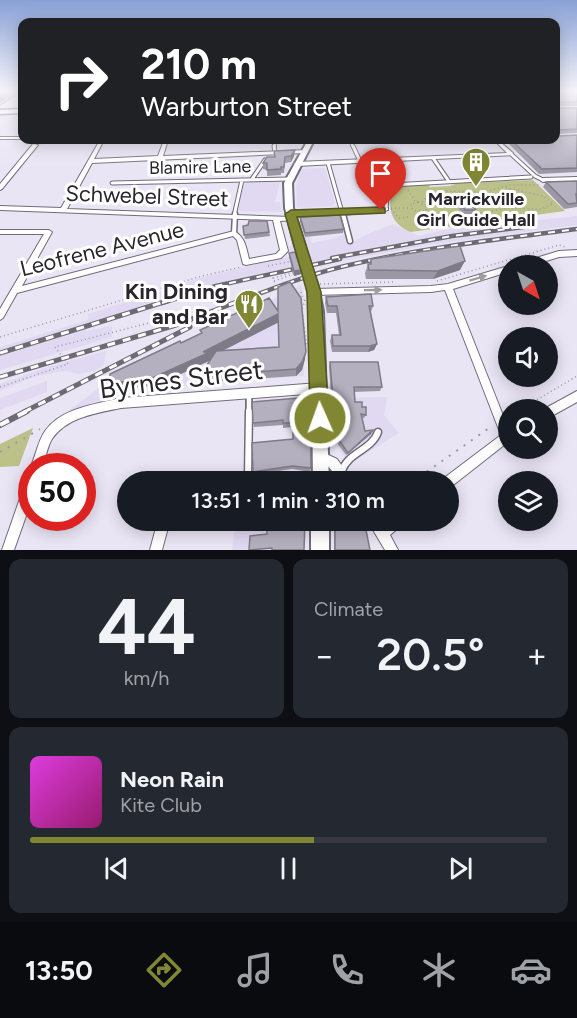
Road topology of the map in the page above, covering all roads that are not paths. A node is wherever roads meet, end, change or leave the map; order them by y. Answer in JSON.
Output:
{"nodes":[{"id":1,"x":0,"y":138,"type":"edge"},
{"id":2,"x":18,"y":138,"type":"edge"},
{"id":3,"x":100,"y":144,"type":"edge"},
{"id":4,"x":165,"y":144,"type":"edge"},
{"id":5,"x":274,"y":144,"type":"edge"},
{"id":6,"x":308,"y":144,"type":"edge"},
{"id":7,"x":352,"y":144,"type":"edge"},
{"id":8,"x":500,"y":144,"type":"edge"},
{"id":9,"x":35,"y":145,"type":"dead end"},
{"id":10,"x":304,"y":151,"type":"junction"},
{"id":11,"x":275,"y":153,"type":"junction"},
{"id":12,"x":511,"y":154,"type":"junction"},
{"id":13,"x":160,"y":158,"type":"junction"},
{"id":14,"x":433,"y":158,"type":"junction"},
{"id":15,"x":91,"y":160,"type":"junction"},
{"id":16,"x":265,"y":160,"type":"edge"},
{"id":17,"x":360,"y":161,"type":"junction"},
{"id":18,"x":328,"y":163,"type":"junction"},
{"id":19,"x":297,"y":165,"type":"junction"},
{"id":20,"x":531,"y":177,"type":"dead end"},
{"id":21,"x":289,"y":179,"type":"junction"},
{"id":22,"x":577,"y":179,"type":"edge"},
{"id":23,"x":242,"y":180,"type":"junction"},
{"id":24,"x":252,"y":180,"type":"junction"},
{"id":25,"x":448,"y":181,"type":"junction"},
{"id":26,"x":541,"y":182,"type":"joint"},
{"id":27,"x":112,"y":183,"type":"dead end"},
{"id":28,"x":0,"y":188,"type":"edge"},
{"id":29,"x":0,"y":208,"type":"edge"},
{"id":30,"x":388,"y":209,"type":"joint"},
{"id":31,"x":63,"y":211,"type":"junction"},
{"id":32,"x":342,"y":213,"type":"junction"},
{"id":33,"x":291,"y":216,"type":"junction"},
{"id":34,"x":234,"y":217,"type":"junction"},
{"id":35,"x":276,"y":218,"type":"junction"},
{"id":36,"x":0,"y":232,"type":"edge"},
{"id":37,"x":234,"y":232,"type":"junction"},
{"id":38,"x":350,"y":241,"type":"dead end"},
{"id":39,"x":577,"y":253,"type":"edge"},
{"id":40,"x":556,"y":255,"type":"edge"},
{"id":41,"x":498,"y":272,"type":"edge"},
{"id":42,"x":448,"y":287,"type":"junction"},
{"id":43,"x":14,"y":291,"type":"junction"},
{"id":44,"x":309,"y":292,"type":"junction"},
{"id":45,"x":0,"y":315,"type":"edge"},
{"id":46,"x":319,"y":388,"type":"junction"},
{"id":47,"x":249,"y":393,"type":"junction"},
{"id":48,"x":577,"y":396,"type":"edge"},
{"id":49,"x":558,"y":407,"type":"edge"},
{"id":50,"x":498,"y":413,"type":"edge"},
{"id":51,"x":378,"y":432,"type":"dead end"},
{"id":52,"x":498,"y":444,"type":"edge"},
{"id":53,"x":327,"y":452,"type":"junction"},
{"id":54,"x":42,"y":453,"type":"edge"},
{"id":55,"x":248,"y":471,"type":"edge"},
{"id":56,"x":320,"y":471,"type":"edge"},
{"id":57,"x":339,"y":471,"type":"edge"},
{"id":58,"x":345,"y":471,"type":"edge"},
{"id":59,"x":459,"y":474,"type":"edge"},
{"id":60,"x":18,"y":521,"type":"edge"},
{"id":61,"x":161,"y":531,"type":"edge"},
{"id":62,"x":320,"y":531,"type":"edge"},
{"id":63,"x":385,"y":531,"type":"edge"},
{"id":64,"x":382,"y":533,"type":"joint"},
{"id":65,"x":8,"y":550,"type":"edge"},
{"id":66,"x":156,"y":550,"type":"edge"},
{"id":67,"x":320,"y":550,"type":"edge"},
{"id":68,"x":392,"y":550,"type":"edge"}],
"edges":[{"from":1,"to":2,"type":"street"},
{"from":3,"to":15,"type":"street"},
{"from":4,"to":13,"type":"street"},
{"from":5,"to":11,"type":"lane"},
{"from":6,"to":10,"type":"main road"},
{"from":7,"to":17,"type":"lane"},
{"from":8,"to":12,"type":"street"},
{"from":9,"to":28,"type":"street"},
{"from":10,"to":11,"type":"street"},
{"from":10,"to":19,"type":"main road"},
{"from":11,"to":13,"type":"street"},
{"from":12,"to":14,"type":"street"},
{"from":12,"to":26,"type":"lane"},
{"from":13,"to":15,"type":"street"},
{"from":14,"to":17,"type":"street"},
{"from":14,"to":25,"type":"lane"},
{"from":15,"to":31,"type":"street"},
{"from":16,"to":24,"type":"lane"},
{"from":17,"to":18,"type":"street"},
{"from":18,"to":19,"type":"street"},
{"from":18,"to":32,"type":"lane"},
{"from":19,"to":21,"type":"main road"},
{"from":20,"to":25,"type":"lane"},
{"from":21,"to":24,"type":"lane","name":"Blamire Lane"},
{"from":21,"to":33,"type":"main road"},
{"from":22,"to":26,"type":"street"},
{"from":23,"to":24,"type":"lane","name":"Blamire Lane"},
{"from":23,"to":27,"type":"lane","name":"Blamire Lane"},
{"from":23,"to":34,"type":"lane"},
{"from":25,"to":30,"type":"lane"},
{"from":29,"to":31,"type":"street","name":"Schwebel Street"},
{"from":30,"to":32,"type":"street","name":"Schwebel Street"},
{"from":31,"to":34,"type":"street","name":"Schwebel Street"},
{"from":32,"to":33,"type":"street","name":"Schwebel Street"},
{"from":32,"to":38,"type":"lane"},
{"from":33,"to":35,"type":"street","name":"Schwebel Street"},
{"from":33,"to":44,"type":"main road","bridge":true},
{"from":34,"to":35,"type":"street","name":"Schwebel Street"},
{"from":34,"to":37,"type":"lane"},
{"from":35,"to":37,"type":"street"},
{"from":36,"to":43,"type":"street"},
{"from":37,"to":43,"type":"street","name":"Leofrene Avenue"},
{"from":39,"to":40,"type":"street"},
{"from":42,"to":41,"type":"street","one_way":true},
{"from":44,"to":42,"type":"street","one_way":true},
{"from":42,"to":50,"type":"street"},
{"from":43,"to":45,"type":"street"},
{"from":44,"to":46,"type":"main road"},
{"from":46,"to":47,"type":"street","name":"Byrnes Street"},
{"from":46,"to":53,"type":"main road"},
{"from":47,"to":54,"type":"street","name":"Byrnes Street"},
{"from":47,"to":55,"type":"lane"},
{"from":48,"to":49,"type":"street"},
{"from":51,"to":58,"type":"lane"},
{"from":52,"to":59,"type":"street"},
{"from":53,"to":56,"type":"main road"},
{"from":53,"to":57,"type":"street"},
{"from":60,"to":65,"type":"street"},
{"from":61,"to":66,"type":"street"},
{"from":62,"to":67,"type":"main road"},
{"from":63,"to":64,"type":"street"},
{"from":64,"to":68,"type":"street"}]}
